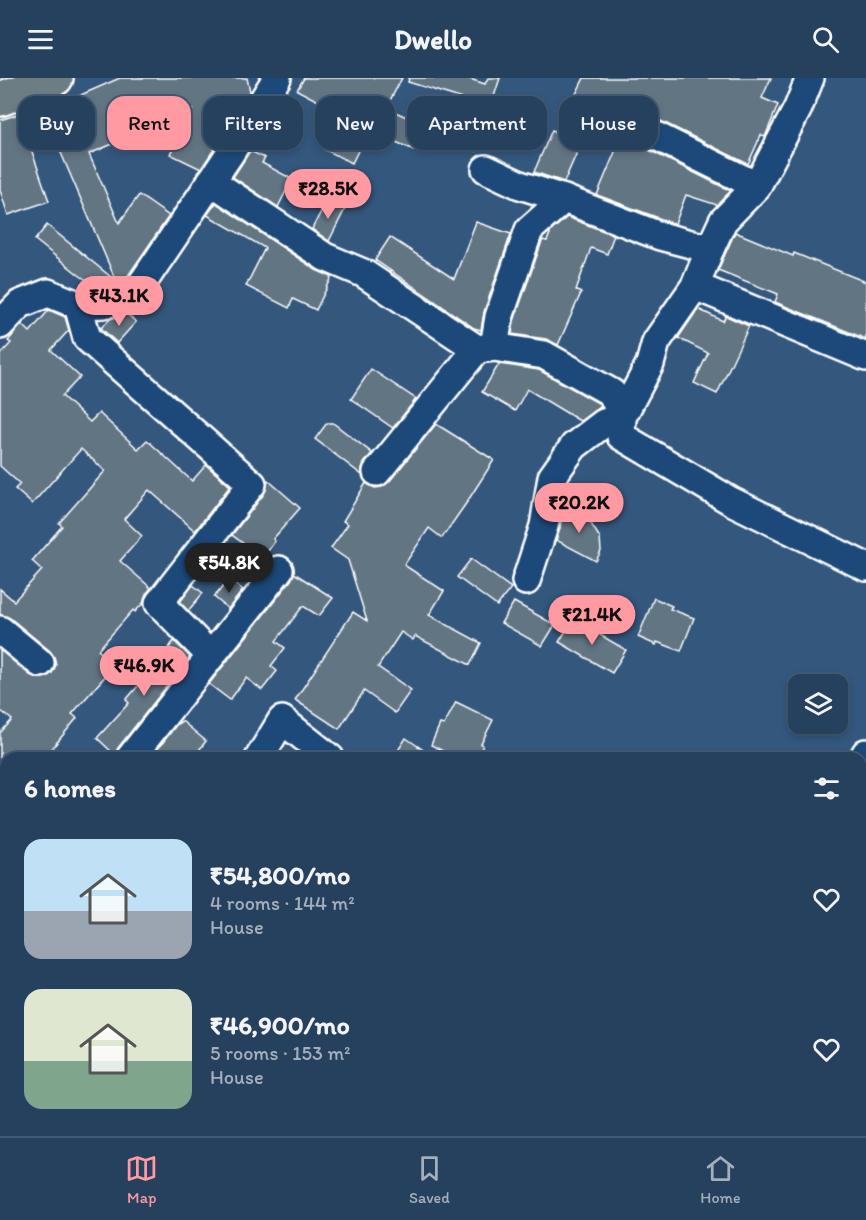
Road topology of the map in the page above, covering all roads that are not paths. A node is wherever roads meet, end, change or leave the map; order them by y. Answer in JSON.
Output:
{"nodes":[{"id":1,"x":56,"y":78,"type":"edge"},
{"id":2,"x":277,"y":78,"type":"edge"},
{"id":3,"x":810,"y":78,"type":"edge"},
{"id":4,"x":0,"y":99,"type":"edge"},
{"id":5,"x":658,"y":137,"type":"edge"},
{"id":6,"x":486,"y":169,"type":"dead end"},
{"id":7,"x":211,"y":181,"type":"junction"},
{"id":8,"x":757,"y":186,"type":"junction"},
{"id":9,"x":564,"y":199,"type":"junction"},
{"id":10,"x":710,"y":249,"type":"junction"},
{"id":11,"x":695,"y":286,"type":"junction"},
{"id":12,"x":78,"y":305,"type":"junction"},
{"id":13,"x":0,"y":325,"type":"edge"},
{"id":14,"x":486,"y":348,"type":"junction"},
{"id":15,"x":866,"y":357,"type":"edge"},
{"id":16,"x":622,"y":417,"type":"junction"},
{"id":17,"x":377,"y":472,"type":"dead end"},
{"id":18,"x":866,"y":567,"type":"edge"},
{"id":19,"x":279,"y":570,"type":"dead end"},
{"id":20,"x":526,"y":581,"type":"dead end"},
{"id":21,"x":0,"y":630,"type":"edge"},
{"id":22,"x":211,"y":656,"type":"junction"},
{"id":23,"x":40,"y":663,"type":"dead end"},
{"id":24,"x":135,"y":752,"type":"edge"},
{"id":25,"x":263,"y":752,"type":"edge"},
{"id":26,"x":322,"y":752,"type":"edge"}],
"edges":[{"from":1,"to":4,"type":"main road"},
{"from":2,"to":7,"type":"street"},
{"from":3,"to":8,"type":"street"},
{"from":5,"to":8,"type":"street"},
{"from":6,"to":9,"type":"street"},
{"from":7,"to":12,"type":"street"},
{"from":7,"to":14,"type":"street"},
{"from":8,"to":10,"type":"street"},
{"from":9,"to":10,"type":"street"},
{"from":9,"to":14,"type":"street"},
{"from":10,"to":11,"type":"street"},
{"from":11,"to":15,"type":"street"},
{"from":11,"to":16,"type":"street"},
{"from":12,"to":13,"type":"street"},
{"from":12,"to":22,"type":"street"},
{"from":14,"to":16,"type":"street"},
{"from":14,"to":17,"type":"street"},
{"from":16,"to":18,"type":"street"},
{"from":16,"to":20,"type":"street"},
{"from":19,"to":22,"type":"street"},
{"from":21,"to":23,"type":"street"},
{"from":22,"to":24,"type":"street"},
{"from":25,"to":26,"type":"street"}]}
